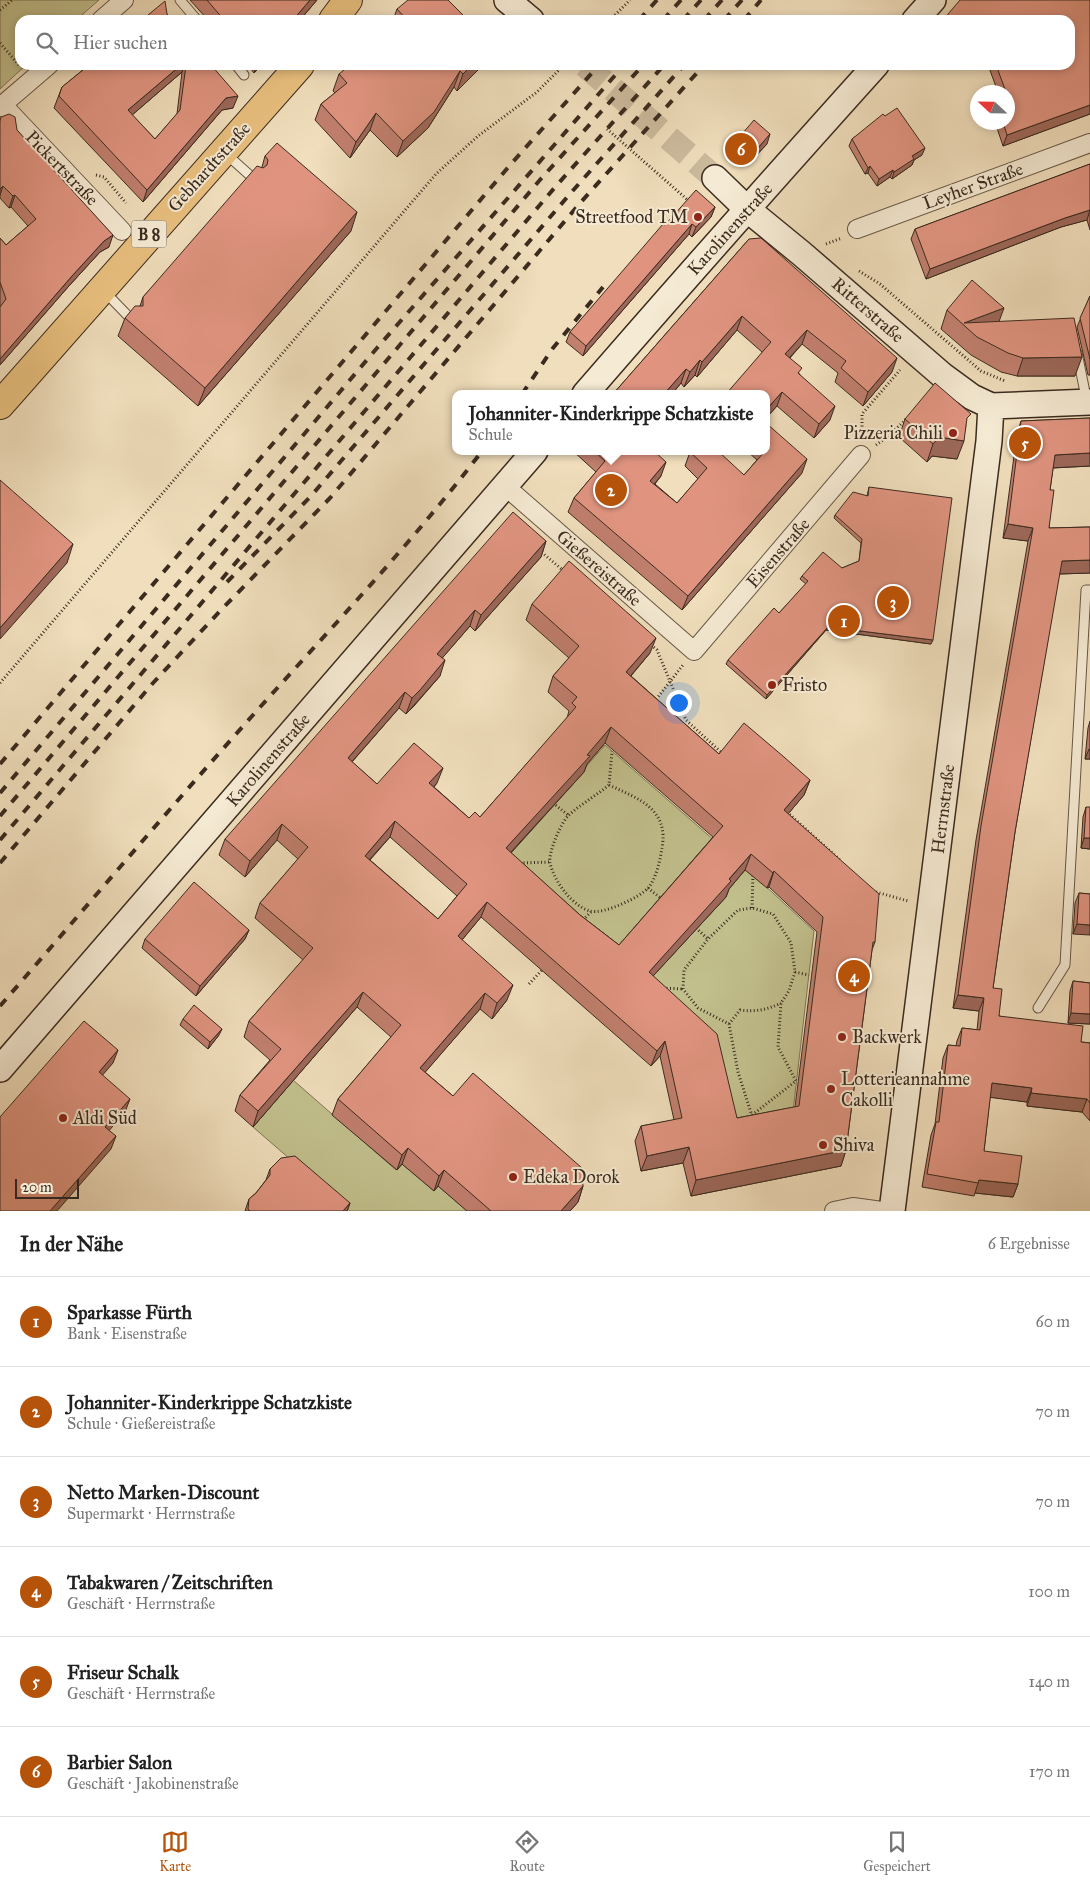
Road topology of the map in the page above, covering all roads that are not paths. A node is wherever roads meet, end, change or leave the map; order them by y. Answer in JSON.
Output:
{"nodes":[{"id":1,"x":124,"y":0,"type":"edge"},
{"id":2,"x":180,"y":0,"type":"edge"},
{"id":3,"x":348,"y":0,"type":"edge"},
{"id":4,"x":506,"y":0,"type":"edge"},
{"id":5,"x":933,"y":0,"type":"edge"},
{"id":6,"x":107,"y":15,"type":"edge"},
{"id":7,"x":193,"y":15,"type":"edge"},
{"id":8,"x":338,"y":15,"type":"edge"},
{"id":9,"x":525,"y":15,"type":"edge"},
{"id":10,"x":920,"y":15,"type":"edge"},
{"id":11,"x":43,"y":70,"type":"edge"},
{"id":12,"x":240,"y":70,"type":"edge"},
{"id":13,"x":296,"y":70,"type":"edge"},
{"id":14,"x":872,"y":70,"type":"edge"},
{"id":15,"x":244,"y":75,"type":"dead end"},
{"id":16,"x":1,"y":106,"type":"edge"},
{"id":17,"x":1090,"y":143,"type":"edge"},
{"id":18,"x":224,"y":151,"type":"junction"},
{"id":19,"x":715,"y":178,"type":"tunnel mouth"},
{"id":20,"x":254,"y":180,"type":"edge"},
{"id":21,"x":748,"y":209,"type":"junction"},
{"id":22,"x":857,"y":229,"type":"dead end"},
{"id":23,"x":122,"y":231,"type":"dead end"},
{"id":24,"x":102,"y":288,"type":"junction"},
{"id":25,"x":132,"y":320,"type":"edge"},
{"id":26,"x":1074,"y":341,"type":"edge"},
{"id":27,"x":588,"y":390,"type":"edge"},
{"id":28,"x":1088,"y":402,"type":"edge"},
{"id":29,"x":0,"y":405,"type":"edge"},
{"id":30,"x":991,"y":406,"type":"junction"},
{"id":31,"x":532,"y":455,"type":"edge"},
{"id":32,"x":862,"y":455,"type":"road end"},
{"id":33,"x":505,"y":486,"type":"junction"},
{"id":34,"x":1090,"y":590,"type":"edge"},
{"id":35,"x":694,"y":650,"type":"joint"},
{"id":36,"x":1038,"y":1008,"type":"dead end"},
{"id":37,"x":0,"y":1069,"type":"edge"},
{"id":38,"x":834,"y":1211,"type":"edge"},
{"id":39,"x":882,"y":1211,"type":"edge"},
{"id":40,"x":892,"y":1211,"type":"edge"}],
"edges":[{"from":1,"to":6,"type":"street"},
{"from":2,"to":7,"type":"lane"},
{"from":3,"to":8,"type":"main road"},
{"from":4,"to":9,"type":"street"},
{"from":5,"to":10,"type":"street"},
{"from":11,"to":16,"type":"street"},
{"from":12,"to":15,"type":"lane"},
{"from":13,"to":18,"type":"main road","name":"Gebhardtstraße","number":"B 8"},
{"from":14,"to":21,"type":"street","name":"Karolinenstraße"},
{"from":16,"to":23,"type":"street","name":"Pickertstraße"},
{"from":17,"to":22,"type":"street","name":"Leyher Straße"},
{"from":18,"to":20,"type":"lane"},
{"from":18,"to":24,"type":"main road","name":"Gebhardtstraße","number":"B 8"},
{"from":19,"to":21,"type":"street","name":"Ritterstraße"},
{"from":21,"to":27,"type":"street","name":"Karolinenstraße"},
{"from":21,"to":30,"type":"street","name":"Ritterstraße"},
{"from":24,"to":25,"type":"lane"},
{"from":24,"to":29,"type":"main road","name":"Gebhardtstraße","number":"B 8"},
{"from":26,"to":28,"type":"lane"},
{"from":28,"to":30,"type":"street"},
{"from":30,"to":40,"type":"street","name":"Herrnstraße"},
{"from":31,"to":33,"type":"street","name":"Karolinenstraße"},
{"from":32,"to":35,"type":"street","name":"Eisenstraße"},
{"from":33,"to":35,"type":"street","name":"Gießereistraße"},
{"from":33,"to":37,"type":"street","name":"Karolinenstraße"},
{"from":34,"to":36,"type":"lane"},
{"from":38,"to":39,"type":"street"}]}
